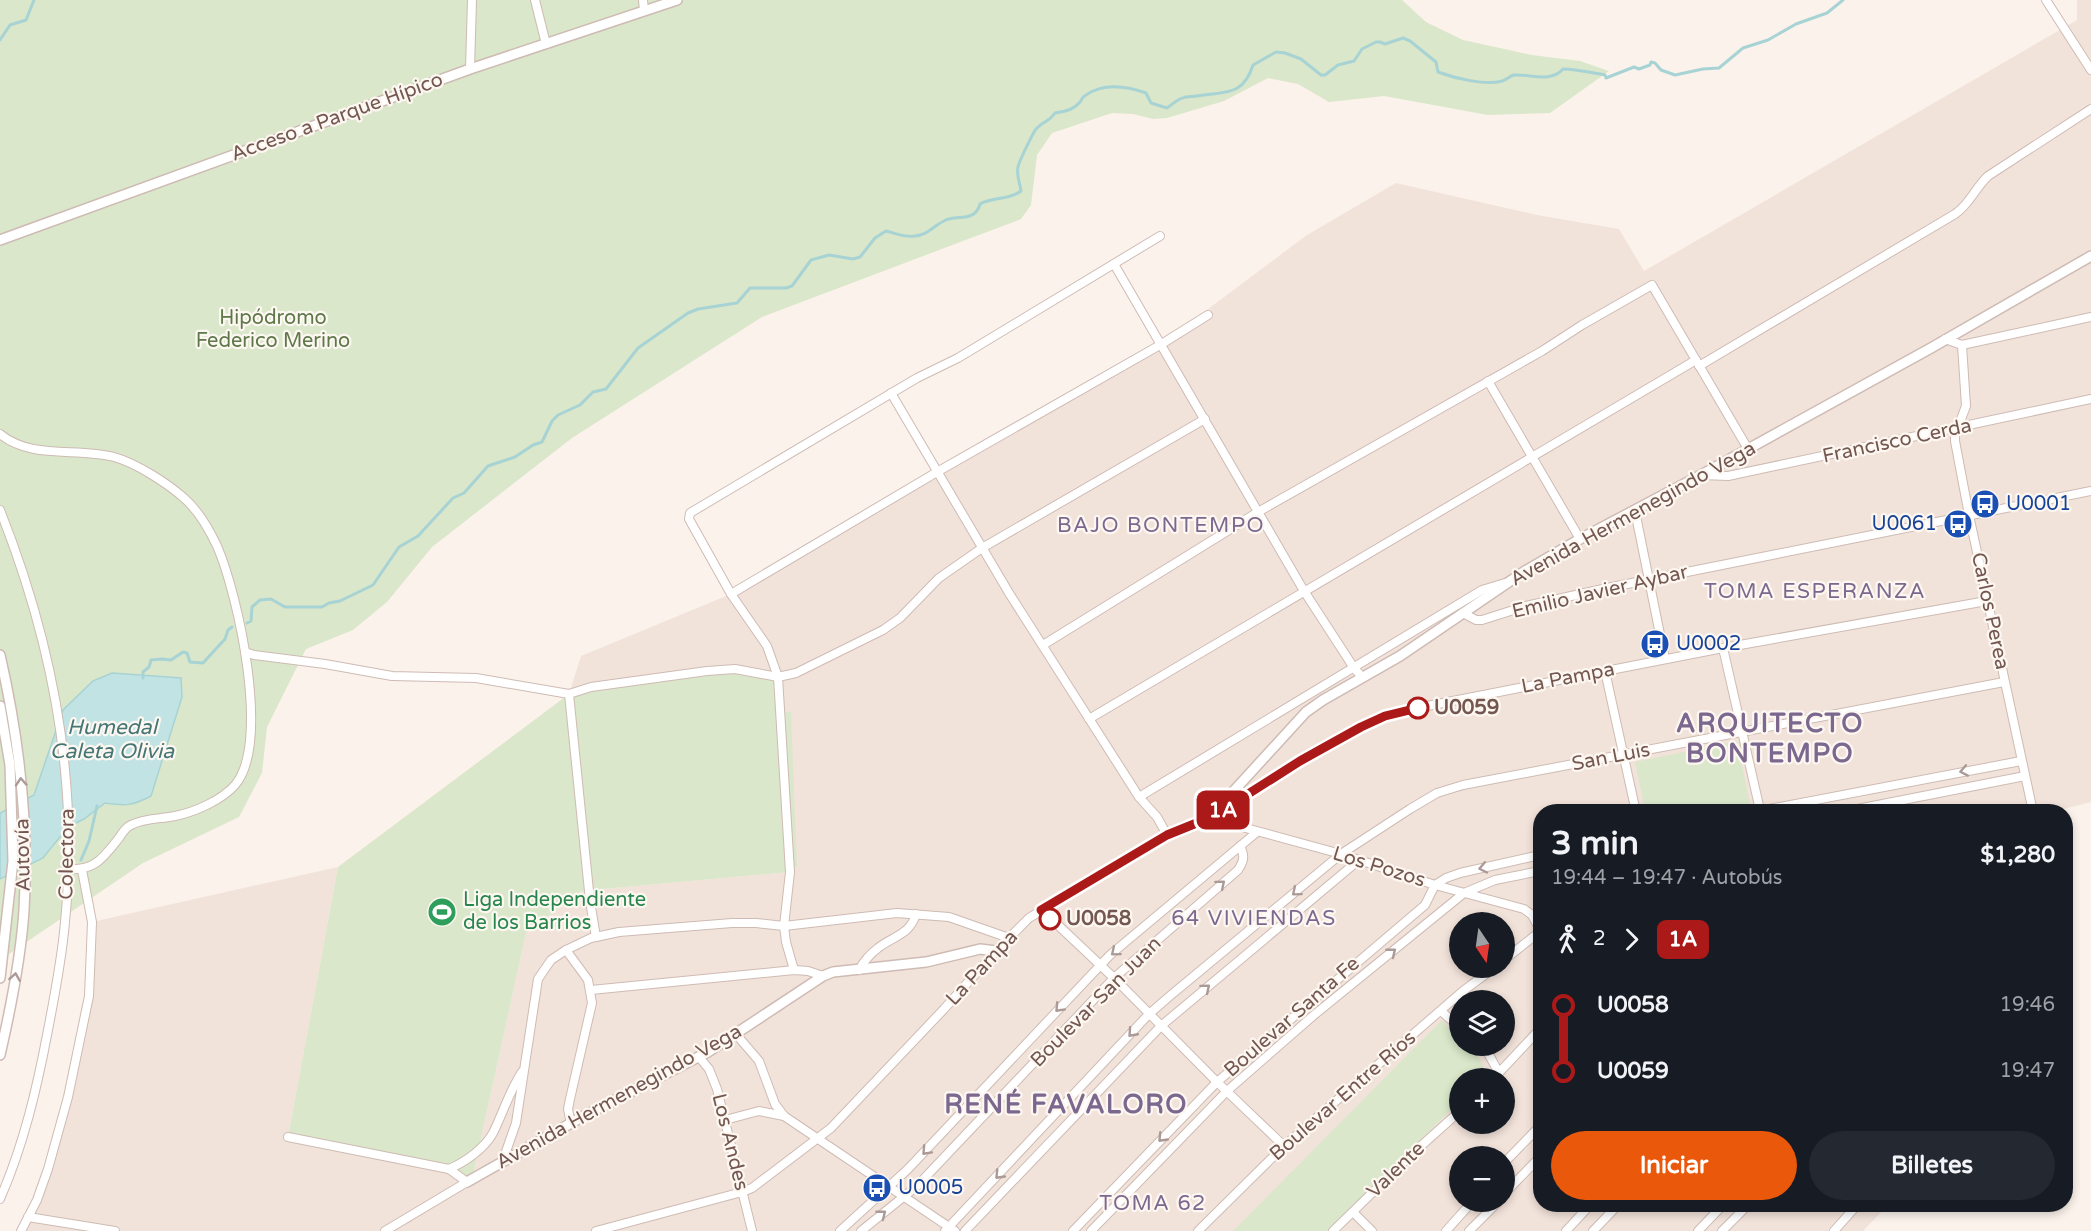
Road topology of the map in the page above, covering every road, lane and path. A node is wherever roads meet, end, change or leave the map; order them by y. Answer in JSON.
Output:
{"nodes":[{"id":1,"x":472,"y":0,"type":"edge"},
{"id":2,"x":535,"y":0,"type":"edge"},
{"id":3,"x":643,"y":0,"type":"edge"},
{"id":4,"x":677,"y":0,"type":"edge"},
{"id":5,"x":2046,"y":0,"type":"edge"},
{"id":6,"x":644,"y":10,"type":"junction"},
{"id":7,"x":546,"y":44,"type":"junction"},
{"id":8,"x":470,"y":69,"type":"junction"},
{"id":9,"x":2091,"y":70,"type":"edge"},
{"id":10,"x":2091,"y":110,"type":"edge"},
{"id":11,"x":1160,"y":236,"type":"dead end"},
{"id":12,"x":0,"y":240,"type":"edge"},
{"id":13,"x":2091,"y":256,"type":"edge"},
{"id":14,"x":1114,"y":264,"type":"junction"},
{"id":15,"x":1208,"y":315,"type":"dead end"},
{"id":16,"x":2091,"y":316,"type":"edge"},
{"id":17,"x":1945,"y":339,"type":"junction"},
{"id":18,"x":1160,"y":345,"type":"junction"},
{"id":19,"x":1962,"y":345,"type":"junction"},
{"id":20,"x":1698,"y":363,"type":"junction"},
{"id":21,"x":1488,"y":381,"type":"junction"},
{"id":22,"x":891,"y":393,"type":"junction"},
{"id":23,"x":2091,"y":399,"type":"edge"},
{"id":24,"x":1205,"y":420,"type":"junction"},
{"id":25,"x":1959,"y":427,"type":"junction"},
{"id":26,"x":0,"y":434,"type":"edge"},
{"id":27,"x":1748,"y":449,"type":"junction"},
{"id":28,"x":1532,"y":458,"type":"junction"},
{"id":29,"x":937,"y":472,"type":"junction"},
{"id":30,"x":1701,"y":475,"type":"junction"},
{"id":31,"x":2091,"y":490,"type":"edge"},
{"id":32,"x":0,"y":510,"type":"edge"},
{"id":33,"x":1635,"y":511,"type":"junction"},
{"id":34,"x":1258,"y":512,"type":"junction"},
{"id":35,"x":1969,"y":515,"type":"junction"},
{"id":36,"x":1580,"y":539,"type":"junction"},
{"id":37,"x":982,"y":548,"type":"junction"},
{"id":38,"x":1649,"y":580,"type":"junction"},
{"id":39,"x":1509,"y":582,"type":"junction"},
{"id":40,"x":1304,"y":591,"type":"junction"},
{"id":41,"x":731,"y":594,"type":"junction"},
{"id":42,"x":1988,"y":602,"type":"junction"},
{"id":43,"x":1463,"y":613,"type":"junction"},
{"id":44,"x":1043,"y":645,"type":"junction"},
{"id":45,"x":1723,"y":648,"type":"junction"},
{"id":46,"x":244,"y":652,"type":"junction"},
{"id":47,"x":0,"y":655,"type":"edge"},
{"id":48,"x":1665,"y":659,"type":"junction"},
{"id":49,"x":1354,"y":668,"type":"junction"},
{"id":50,"x":1605,"y":671,"type":"junction"},
{"id":51,"x":778,"y":677,"type":"junction"},
{"id":52,"x":1362,"y":677,"type":"junction"},
{"id":53,"x":2004,"y":682,"type":"junction"},
{"id":54,"x":569,"y":694,"type":"junction"},
{"id":55,"x":0,"y":706,"type":"edge"},
{"id":56,"x":1089,"y":719,"type":"junction"},
{"id":57,"x":1742,"y":734,"type":"junction"},
{"id":58,"x":1623,"y":754,"type":"junction"},
{"id":59,"x":2021,"y":760,"type":"junction"},
{"id":60,"x":2025,"y":776,"type":"junction"},
{"id":61,"x":1139,"y":797,"type":"junction"},
{"id":62,"x":1634,"y":804,"type":"edge"},
{"id":63,"x":1755,"y":804,"type":"edge"},
{"id":64,"x":1792,"y":804,"type":"edge"},
{"id":65,"x":1883,"y":804,"type":"edge"},
{"id":66,"x":2031,"y":804,"type":"edge"},
{"id":67,"x":1209,"y":818,"type":"junction"},
{"id":68,"x":1257,"y":832,"type":"junction"},
{"id":69,"x":1167,"y":835,"type":"junction"},
{"id":70,"x":1240,"y":846,"type":"junction"},
{"id":71,"x":1341,"y":854,"type":"junction"},
{"id":72,"x":1533,"y":857,"type":"edge"},
{"id":73,"x":1359,"y":860,"type":"junction"},
{"id":74,"x":68,"y":869,"type":"junction"},
{"id":75,"x":82,"y":870,"type":"junction"},
{"id":76,"x":1533,"y":872,"type":"edge"},
{"id":77,"x":1435,"y":885,"type":"junction"},
{"id":78,"x":1464,"y":893,"type":"junction"},
{"id":79,"x":1041,"y":910,"type":"junction"},
{"id":80,"x":916,"y":914,"type":"junction"},
{"id":81,"x":1533,"y":917,"type":"edge"},
{"id":82,"x":784,"y":926,"type":"junction"},
{"id":83,"x":596,"y":937,"type":"junction"},
{"id":84,"x":1533,"y":937,"type":"edge"},
{"id":85,"x":1009,"y":938,"type":"junction"},
{"id":86,"x":566,"y":950,"type":"junction"},
{"id":87,"x":996,"y":951,"type":"junction"},
{"id":88,"x":1515,"y":951,"type":"edge"},
{"id":89,"x":1100,"y":966,"type":"junction"},
{"id":90,"x":794,"y":970,"type":"junction"},
{"id":91,"x":859,"y":970,"type":"junction"},
{"id":92,"x":823,"y":976,"type":"junction"},
{"id":93,"x":0,"y":978,"type":"edge"},
{"id":94,"x":1114,"y":978,"type":"junction"},
{"id":95,"x":1482,"y":978,"type":"edge"},
{"id":96,"x":591,"y":990,"type":"junction"},
{"id":97,"x":1441,"y":1011,"type":"junction"},
{"id":98,"x":1149,"y":1014,"type":"junction"},
{"id":99,"x":1449,"y":1018,"type":"edge"},
{"id":100,"x":1161,"y":1026,"type":"junction"},
{"id":101,"x":735,"y":1033,"type":"junction"},
{"id":102,"x":1533,"y":1036,"type":"edge"},
{"id":103,"x":0,"y":1055,"type":"edge"},
{"id":104,"x":699,"y":1057,"type":"junction"},
{"id":105,"x":1503,"y":1068,"type":"edge"},
{"id":106,"x":524,"y":1069,"type":"junction"},
{"id":107,"x":1217,"y":1082,"type":"junction"},
{"id":108,"x":1227,"y":1091,"type":"junction"},
{"id":109,"x":784,"y":1116,"type":"junction"},
{"id":110,"x":724,"y":1120,"type":"junction"},
{"id":111,"x":1449,"y":1121,"type":"edge"},
{"id":112,"x":571,"y":1124,"type":"junction"},
{"id":113,"x":1533,"y":1133,"type":"edge"},
{"id":114,"x":288,"y":1137,"type":"dead end"},
{"id":115,"x":818,"y":1139,"type":"junction"},
{"id":116,"x":1284,"y":1146,"type":"junction"},
{"id":117,"x":1515,"y":1152,"type":"edge"},
{"id":118,"x":501,"y":1162,"type":"junction"},
{"id":119,"x":1533,"y":1164,"type":"edge"},
{"id":120,"x":449,"y":1169,"type":"junction"},
{"id":121,"x":467,"y":1182,"type":"junction"},
{"id":122,"x":1515,"y":1183,"type":"edge"},
{"id":123,"x":890,"y":1188,"type":"junction"},
{"id":124,"x":742,"y":1192,"type":"junction"},
{"id":125,"x":904,"y":1197,"type":"junction"},
{"id":126,"x":0,"y":1199,"type":"edge"},
{"id":127,"x":1353,"y":1212,"type":"junction"},
{"id":128,"x":1464,"y":1212,"type":"edge"},
{"id":129,"x":1488,"y":1212,"type":"edge"},
{"id":130,"x":1584,"y":1212,"type":"edge"},
{"id":131,"x":1611,"y":1212,"type":"edge"},
{"id":132,"x":1716,"y":1212,"type":"edge"},
{"id":133,"x":1741,"y":1212,"type":"edge"},
{"id":134,"x":1851,"y":1212,"type":"edge"},
{"id":135,"x":28,"y":1217,"type":"junction"},
{"id":136,"x":399,"y":1227,"type":"edge"},
{"id":137,"x":949,"y":1230,"type":"edge"},
{"id":138,"x":21,"y":1231,"type":"edge"},
{"id":139,"x":115,"y":1231,"type":"edge"},
{"id":140,"x":385,"y":1231,"type":"edge"},
{"id":141,"x":596,"y":1231,"type":"edge"},
{"id":142,"x":752,"y":1231,"type":"edge"},
{"id":143,"x":840,"y":1231,"type":"edge"},
{"id":144,"x":861,"y":1231,"type":"edge"},
{"id":145,"x":966,"y":1231,"type":"edge"},
{"id":146,"x":1073,"y":1231,"type":"edge"},
{"id":147,"x":1091,"y":1231,"type":"edge"},
{"id":148,"x":1198,"y":1231,"type":"edge"},
{"id":149,"x":1333,"y":1231,"type":"edge"},
{"id":150,"x":1372,"y":1231,"type":"edge"},
{"id":151,"x":1446,"y":1231,"type":"edge"},
{"id":152,"x":1469,"y":1231,"type":"edge"},
{"id":153,"x":1566,"y":1231,"type":"edge"},
{"id":154,"x":1593,"y":1231,"type":"edge"},
{"id":155,"x":1698,"y":1231,"type":"edge"},
{"id":156,"x":1722,"y":1231,"type":"edge"},
{"id":157,"x":1834,"y":1231,"type":"edge"}],
"edges":[{"from":1,"to":8,"type":"street"},
{"from":2,"to":7,"type":"street"},
{"from":3,"to":6,"type":"street"},
{"from":4,"to":6,"type":"street","name":"Acceso a Parque Hípico"},
{"from":5,"to":9,"type":"street"},
{"from":6,"to":7,"type":"street","name":"Acceso a Parque Hípico"},
{"from":7,"to":8,"type":"street","name":"Acceso a Parque Hípico"},
{"from":8,"to":12,"type":"street","name":"Acceso a Parque Hípico"},
{"from":10,"to":20,"type":"street"},
{"from":11,"to":14,"type":"street"},
{"from":13,"to":17,"type":"street","name":"Avenida Hermenegindo Vega"},
{"from":14,"to":18,"type":"street"},
{"from":14,"to":22,"type":"street"},
{"from":15,"to":18,"type":"street"},
{"from":16,"to":19,"type":"street"},
{"from":17,"to":19,"type":"street"},
{"from":17,"to":27,"type":"street","name":"Avenida Hermenegindo Vega"},
{"from":18,"to":24,"type":"street"},
{"from":18,"to":29,"type":"street"},
{"from":19,"to":25,"type":"street","name":"Carlos Perea"},
{"from":20,"to":21,"type":"street"},
{"from":20,"to":27,"type":"street"},
{"from":20,"to":28,"type":"street"},
{"from":21,"to":28,"type":"street"},
{"from":21,"to":34,"type":"street"},
{"from":22,"to":29,"type":"street"},
{"from":22,"to":41,"type":"street"},
{"from":23,"to":25,"type":"street","name":"Francisco Cerda"},
{"from":24,"to":34,"type":"street"},
{"from":24,"to":37,"type":"street"},
{"from":25,"to":30,"type":"street","name":"Francisco Cerda"},
{"from":25,"to":35,"type":"street","name":"Carlos Perea"},
{"from":26,"to":46,"type":"street"},
{"from":27,"to":30,"type":"street","name":"Avenida Hermenegindo Vega"},
{"from":28,"to":36,"type":"street"},
{"from":28,"to":40,"type":"street"},
{"from":29,"to":37,"type":"street"},
{"from":29,"to":41,"type":"street"},
{"from":30,"to":33,"type":"street","name":"Avenida Hermenegindo Vega"},
{"from":31,"to":35,"type":"street","name":"Emilio Javier Aybar"},
{"from":32,"to":74,"type":"street","name":"Colectora"},
{"from":33,"to":36,"type":"street","name":"Avenida Hermenegindo Vega"},
{"from":33,"to":38,"type":"street"},
{"from":34,"to":40,"type":"street"},
{"from":34,"to":44,"type":"street"},
{"from":35,"to":38,"type":"street","name":"Emilio Javier Aybar"},
{"from":35,"to":42,"type":"street","name":"Carlos Perea"},
{"from":36,"to":39,"type":"street","name":"Avenida Hermenegindo Vega"},
{"from":37,"to":44,"type":"street"},
{"from":37,"to":51,"type":"street"},
{"from":38,"to":43,"type":"street","name":"Emilio Javier Aybar"},
{"from":38,"to":48,"type":"street"},
{"from":39,"to":43,"type":"street","name":"Avenida Hermenegindo Vega"},
{"from":39,"to":49,"type":"street"},
{"from":40,"to":49,"type":"street"},
{"from":40,"to":56,"type":"street"},
{"from":41,"to":51,"type":"street"},
{"from":42,"to":45,"type":"street","name":"La Pampa"},
{"from":42,"to":53,"type":"street","name":"Carlos Perea"},
{"from":43,"to":52,"type":"street","name":"Avenida Hermenegindo Vega"},
{"from":44,"to":56,"type":"street"},
{"from":45,"to":48,"type":"street","name":"La Pampa"},
{"from":45,"to":57,"type":"street"},
{"from":46,"to":54,"type":"street"},
{"from":46,"to":75,"type":"street"},
{"from":103,"to":47,"type":"street","name":"Autovía","one_way":true},
{"from":48,"to":50,"type":"street","name":"La Pampa"},
{"from":49,"to":52,"type":"street"},
{"from":49,"to":61,"type":"street"},
{"from":50,"to":58,"type":"street"},
{"from":50,"to":67,"type":"street","name":"La Pampa"},
{"from":51,"to":54,"type":"street"},
{"from":51,"to":82,"type":"street"},
{"from":52,"to":67,"type":"street","name":"Avenida Hermenegindo Vega"},
{"from":53,"to":57,"type":"street","name":"San Luis"},
{"from":53,"to":59,"type":"street","name":"Carlos Perea"},
{"from":54,"to":83,"type":"street"},
{"from":55,"to":93,"type":"street","name":"Autovía"},
{"from":56,"to":61,"type":"street"},
{"from":57,"to":58,"type":"street","name":"San Luis"},
{"from":57,"to":63,"type":"street"},
{"from":58,"to":62,"type":"street"},
{"from":58,"to":71,"type":"street","name":"San Luis"},
{"from":59,"to":60,"type":"street","name":"Carlos Perea"},
{"from":59,"to":64,"type":"street","one_way":true},
{"from":60,"to":65,"type":"street"},
{"from":60,"to":66,"type":"street","name":"Carlos Perea"},
{"from":61,"to":69,"type":"street"},
{"from":67,"to":68,"type":"street","name":"Los Pozos"},
{"from":67,"to":69,"type":"street","name":"La Pampa"},
{"from":68,"to":70,"type":"street","name":"Boulevar San Juan"},
{"from":68,"to":71,"type":"street","name":"Los Pozos"},
{"from":69,"to":79,"type":"street","name":"La Pampa"},
{"from":70,"to":89,"type":"street","name":"Boulevar San Juan","one_way":true},
{"from":94,"to":70,"type":"street","name":"Boulevar San Juan","one_way":true},
{"from":71,"to":73,"type":"street","name":"Los Pozos"},
{"from":71,"to":98,"type":"street","name":"San Luis","one_way":true},
{"from":72,"to":77,"type":"street","one_way":true},
{"from":73,"to":77,"type":"street","name":"Los Pozos"},
{"from":100,"to":73,"type":"street","one_way":true},
{"from":74,"to":75,"type":"street"},
{"from":74,"to":126,"type":"street","name":"Colectora"},
{"from":75,"to":135,"type":"street"},
{"from":76,"to":78,"type":"street","name":"Boulevar Santa Fe"},
{"from":77,"to":78,"type":"street","name":"Los Pozos"},
{"from":77,"to":107,"type":"street","name":"Boulevar Santa Fe"},
{"from":78,"to":81,"type":"street","name":"Los Pozos"},
{"from":108,"to":78,"type":"street","name":"Boulevar Santa Fe","one_way":true},
{"from":79,"to":85,"type":"street","name":"La Pampa"},
{"from":79,"to":89,"type":"street"},
{"from":80,"to":82,"type":"street"},
{"from":80,"to":85,"type":"street"},
{"from":80,"to":91,"type":"street"},
{"from":82,"to":83,"type":"street"},
{"from":82,"to":90,"type":"street"},
{"from":83,"to":86,"type":"street"},
{"from":84,"to":88,"type":"street"},
{"from":85,"to":87,"type":"street","name":"La Pampa"},
{"from":86,"to":96,"type":"street"},
{"from":86,"to":106,"type":"street"},
{"from":87,"to":91,"type":"street","name":"Avenida Hermenegindo Vega"},
{"from":87,"to":115,"type":"street","name":"La Pampa"},
{"from":89,"to":94,"type":"street"},
{"from":89,"to":123,"type":"street","name":"Boulevar San Juan","one_way":true},
{"from":90,"to":92,"type":"street"},
{"from":90,"to":96,"type":"street"},
{"from":91,"to":92,"type":"street","name":"Avenida Hermenegindo Vega"},
{"from":92,"to":101,"type":"street","name":"Avenida Hermenegindo Vega"},
{"from":94,"to":98,"type":"street"},
{"from":94,"to":125,"type":"street","name":"Boulevar San Juan"},
{"from":95,"to":97,"type":"street","name":"Boulevar Entre Ríos"},
{"from":96,"to":112,"type":"street"},
{"from":97,"to":99,"type":"street"},
{"from":97,"to":116,"type":"street","name":"Boulevar Entre Ríos"},
{"from":98,"to":100,"type":"street"},
{"from":98,"to":137,"type":"street","name":"San Luis","one_way":true},
{"from":100,"to":107,"type":"street"},
{"from":100,"to":145,"type":"street"},
{"from":101,"to":104,"type":"street","name":"Avenida Hermenegindo Vega"},
{"from":101,"to":109,"type":"street"},
{"from":102,"to":105,"type":"street"},
{"from":104,"to":110,"type":"street","name":"Los Andes"},
{"from":104,"to":112,"type":"street","name":"Avenida Hermenegindo Vega"},
{"from":106,"to":118,"type":"street"},
{"from":106,"to":120,"type":"street"},
{"from":107,"to":108,"type":"street"},
{"from":107,"to":146,"type":"street","name":"Boulevar Santa Fe","one_way":true},
{"from":108,"to":116,"type":"street"},
{"from":108,"to":147,"type":"street","name":"Boulevar Santa Fe"},
{"from":109,"to":110,"type":"street"},
{"from":109,"to":115,"type":"street"},
{"from":110,"to":124,"type":"street","name":"Los Andes"},
{"from":111,"to":127,"type":"street","name":"Valente"},
{"from":112,"to":118,"type":"street","name":"Avenida Hermenegindo Vega"},
{"from":113,"to":117,"type":"street"},
{"from":114,"to":120,"type":"street"},
{"from":115,"to":123,"type":"street"},
{"from":115,"to":124,"type":"street","name":"La Pampa"},
{"from":116,"to":148,"type":"street","name":"Boulevar Entre Ríos"},
{"from":118,"to":121,"type":"street","name":"Avenida Hermenegindo Vega"},
{"from":119,"to":122,"type":"street"},
{"from":120,"to":121,"type":"street"},
{"from":121,"to":136,"type":"street","name":"Avenida Hermenegindo Vega"},
{"from":123,"to":125,"type":"street"},
{"from":123,"to":143,"type":"street","name":"Boulevar San Juan"},
{"from":124,"to":141,"type":"street","name":"La Pampa"},
{"from":124,"to":142,"type":"street","name":"Los Andes"},
{"from":125,"to":137,"type":"street"},
{"from":144,"to":125,"type":"street","name":"Boulevar San Juan","one_way":true},
{"from":127,"to":149,"type":"street","name":"Valente"},
{"from":127,"to":150,"type":"street"},
{"from":128,"to":151,"type":"street"},
{"from":129,"to":152,"type":"street"},
{"from":130,"to":153,"type":"street"},
{"from":131,"to":154,"type":"street"},
{"from":132,"to":155,"type":"street"},
{"from":133,"to":156,"type":"street"},
{"from":134,"to":157,"type":"street"},
{"from":135,"to":138,"type":"street"},
{"from":135,"to":139,"type":"street"},
{"from":136,"to":140,"type":"street","name":"Avenida Hermenegindo Vega"}]}
